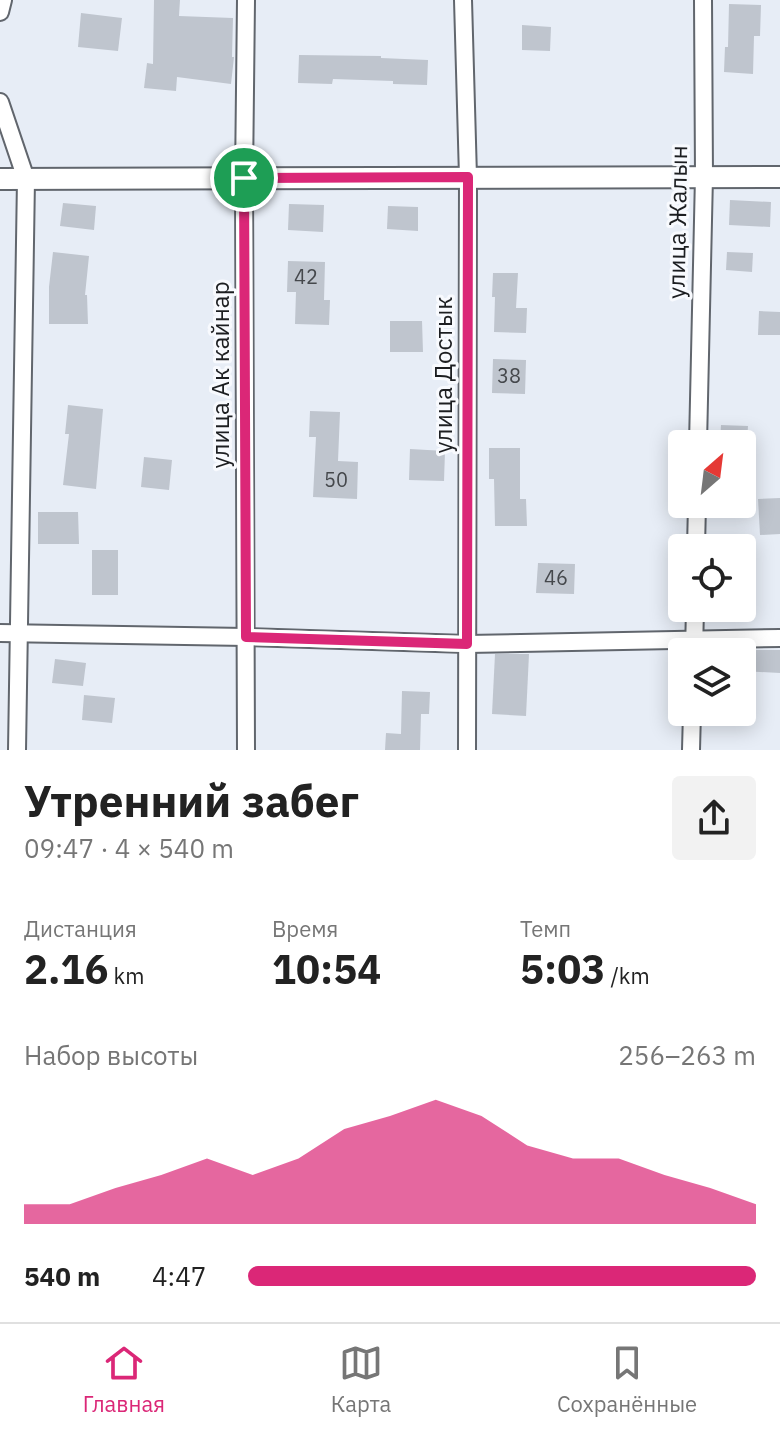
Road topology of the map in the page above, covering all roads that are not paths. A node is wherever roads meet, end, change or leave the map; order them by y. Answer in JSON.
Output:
{"nodes":[{"id":1,"x":3,"y":0,"type":"edge"},
{"id":2,"x":246,"y":0,"type":"edge"},
{"id":3,"x":463,"y":0,"type":"edge"},
{"id":4,"x":703,"y":0,"type":"edge"},
{"id":5,"x":0,"y":12,"type":"edge"},
{"id":6,"x":0,"y":102,"type":"edge"},
{"id":7,"x":704,"y":176,"type":"junction"},
{"id":8,"x":468,"y":177,"type":"junction"},
{"id":9,"x":780,"y":177,"type":"edge"},
{"id":10,"x":244,"y":178,"type":"junction"},
{"id":11,"x":0,"y":179,"type":"edge"},
{"id":12,"x":26,"y":179,"type":"junction"},
{"id":13,"x":698,"y":430,"type":"edge"},
{"id":14,"x":0,"y":633,"type":"edge"},
{"id":15,"x":19,"y":634,"type":"junction"},
{"id":16,"x":246,"y":637,"type":"junction"},
{"id":17,"x":780,"y":638,"type":"edge"},
{"id":18,"x":756,"y":640,"type":"edge"},
{"id":19,"x":467,"y":644,"type":"junction"},
{"id":20,"x":668,"y":645,"type":"edge"},
{"id":21,"x":692,"y":726,"type":"edge"},
{"id":22,"x":17,"y":750,"type":"edge"},
{"id":23,"x":246,"y":750,"type":"edge"},
{"id":24,"x":467,"y":750,"type":"edge"},
{"id":25,"x":691,"y":750,"type":"edge"}],
"edges":[{"from":1,"to":5,"type":"street"},
{"from":2,"to":10,"type":"street","name":"улица Ак кайнар"},
{"from":3,"to":8,"type":"street","name":"улица Достык"},
{"from":4,"to":7,"type":"street","name":"улица Жалын"},
{"from":6,"to":12,"type":"street"},
{"from":7,"to":8,"type":"street"},
{"from":7,"to":9,"type":"street"},
{"from":7,"to":13,"type":"street","name":"улица Жалын"},
{"from":8,"to":10,"type":"street"},
{"from":8,"to":19,"type":"street","name":"улица Достык"},
{"from":10,"to":12,"type":"street"},
{"from":10,"to":16,"type":"street","name":"улица Ак кайнар"},
{"from":11,"to":12,"type":"street"},
{"from":12,"to":15,"type":"street"},
{"from":14,"to":15,"type":"street"},
{"from":15,"to":16,"type":"street"},
{"from":15,"to":22,"type":"street"},
{"from":16,"to":19,"type":"street"},
{"from":16,"to":23,"type":"street","name":"улица Ак кайнар"},
{"from":17,"to":18,"type":"street"},
{"from":19,"to":20,"type":"street"},
{"from":19,"to":24,"type":"street","name":"улица Достык"},
{"from":21,"to":25,"type":"street"}]}
